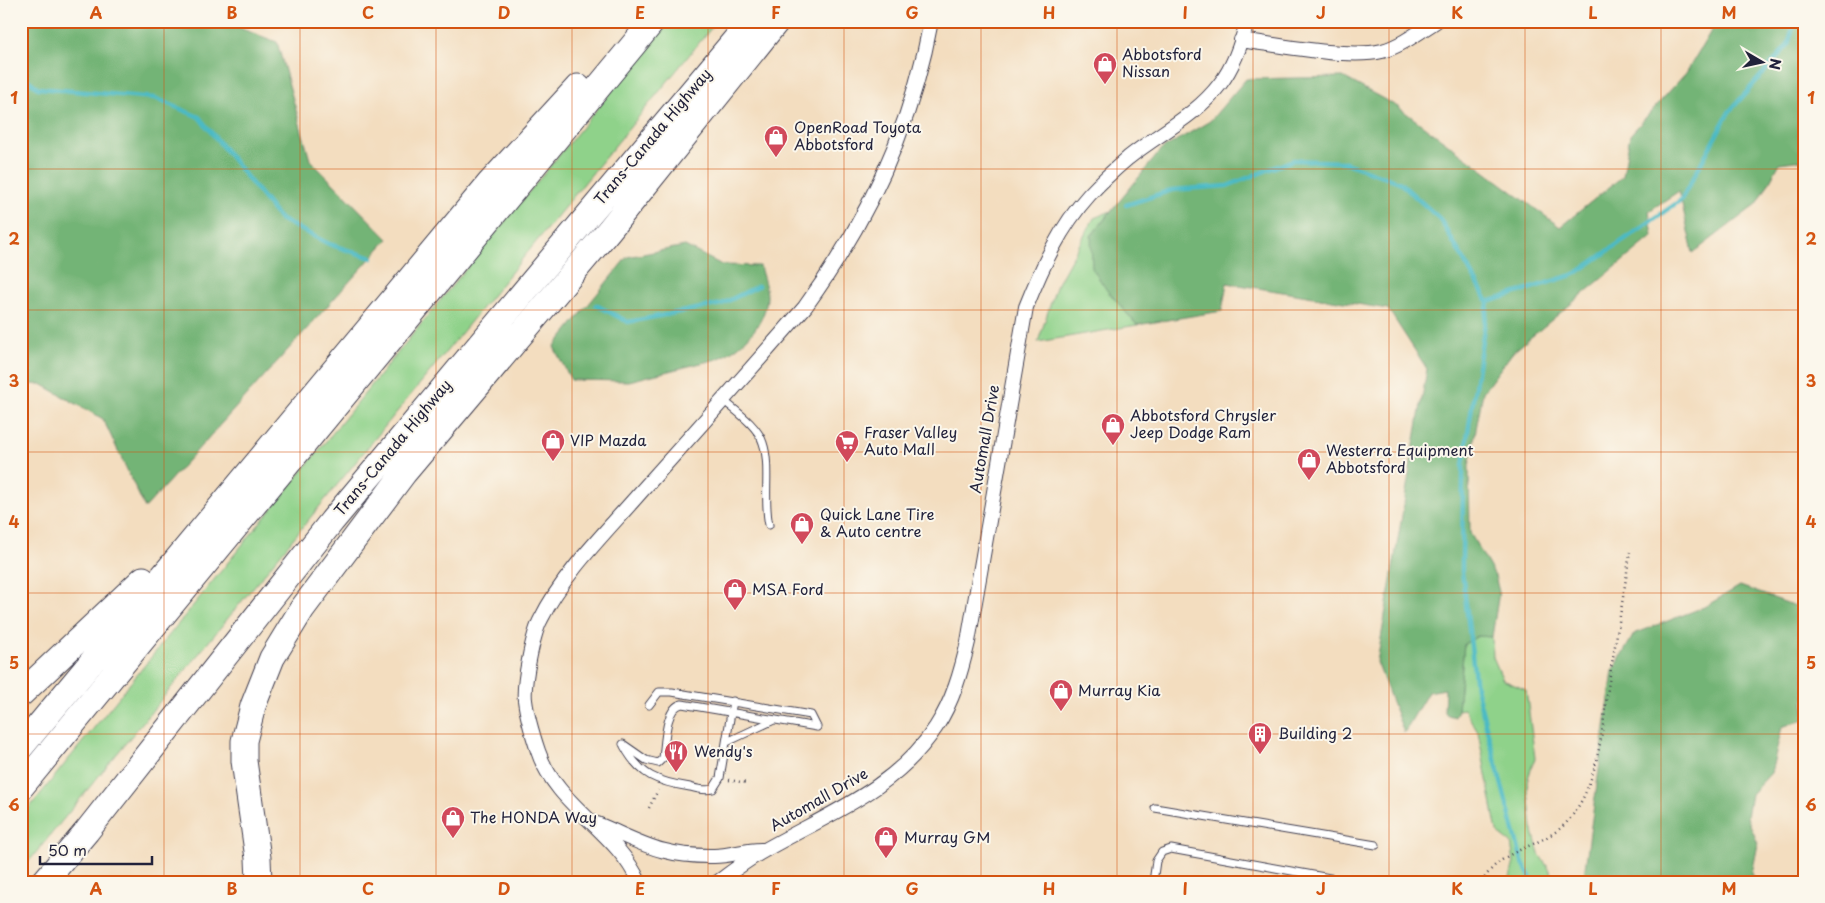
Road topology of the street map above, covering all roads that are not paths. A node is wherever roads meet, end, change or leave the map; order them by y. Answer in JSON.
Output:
{"nodes":[{"id":1,"x":639,"y":21,"type":"edge"},
{"id":2,"x":653,"y":21,"type":"edge"},
{"id":3,"x":751,"y":21,"type":"edge"},
{"id":4,"x":777,"y":21,"type":"edge"},
{"id":5,"x":931,"y":21,"type":"edge"},
{"id":6,"x":1247,"y":21,"type":"edge"},
{"id":7,"x":1436,"y":21,"type":"edge"},
{"id":8,"x":1241,"y":40,"type":"junction"},
{"id":9,"x":723,"y":400,"type":"junction"},
{"id":10,"x":214,"y":513,"type":"junction"},
{"id":11,"x":769,"y":525,"type":"dead end"},
{"id":12,"x":21,"y":694,"type":"edge"},
{"id":13,"x":733,"y":701,"type":"junction"},
{"id":14,"x":649,"y":704,"type":"dead end"},
{"id":15,"x":731,"y":712,"type":"junction"},
{"id":16,"x":775,"y":720,"type":"junction"},
{"id":17,"x":727,"y":742,"type":"junction"},
{"id":18,"x":21,"y":747,"type":"edge"},
{"id":19,"x":21,"y":787,"type":"edge"},
{"id":20,"x":1155,"y":808,"type":"dead end"},
{"id":21,"x":593,"y":822,"type":"junction"},
{"id":22,"x":1376,"y":845,"type":"dead end"},
{"id":23,"x":764,"y":850,"type":"junction"},
{"id":24,"x":259,"y":870,"type":"edge"},
{"id":25,"x":46,"y":882,"type":"edge"},
{"id":26,"x":267,"y":882,"type":"edge"},
{"id":27,"x":639,"y":882,"type":"edge"},
{"id":28,"x":718,"y":882,"type":"edge"},
{"id":29,"x":1153,"y":882,"type":"edge"},
{"id":30,"x":1352,"y":882,"type":"edge"}],
"edges":[{"from":1,"to":10,"type":"highway"},
{"from":2,"to":19,"type":"highway"},
{"from":3,"to":25,"type":"highway","name":"Trans-Canada Highway"},
{"from":4,"to":24,"type":"highway"},
{"from":5,"to":9,"type":"street","name":"Automall Drive"},
{"from":6,"to":8,"type":"street","name":"Automall Drive"},
{"from":7,"to":8,"type":"street"},
{"from":8,"to":23,"type":"street","name":"Automall Drive"},
{"from":9,"to":11,"type":"lane"},
{"from":9,"to":21,"type":"street","name":"Automall Drive"},
{"from":10,"to":12,"type":"highway"},
{"from":10,"to":18,"type":"highway"},
{"from":13,"to":14,"type":"lane"},
{"from":13,"to":15,"type":"lane"},
{"from":13,"to":16,"type":"lane"},
{"from":15,"to":16,"type":"lane"},
{"from":15,"to":17,"type":"lane"},
{"from":15,"to":17,"type":"lane"},
{"from":16,"to":17,"type":"lane"},
{"from":20,"to":22,"type":"lane"},
{"from":21,"to":23,"type":"street","name":"Automall Drive"},
{"from":21,"to":27,"type":"street","name":"Automall Drive"},
{"from":23,"to":28,"type":"street","name":"Automall Drive"},
{"from":24,"to":26,"type":"highway"},
{"from":29,"to":30,"type":"lane"}]}
